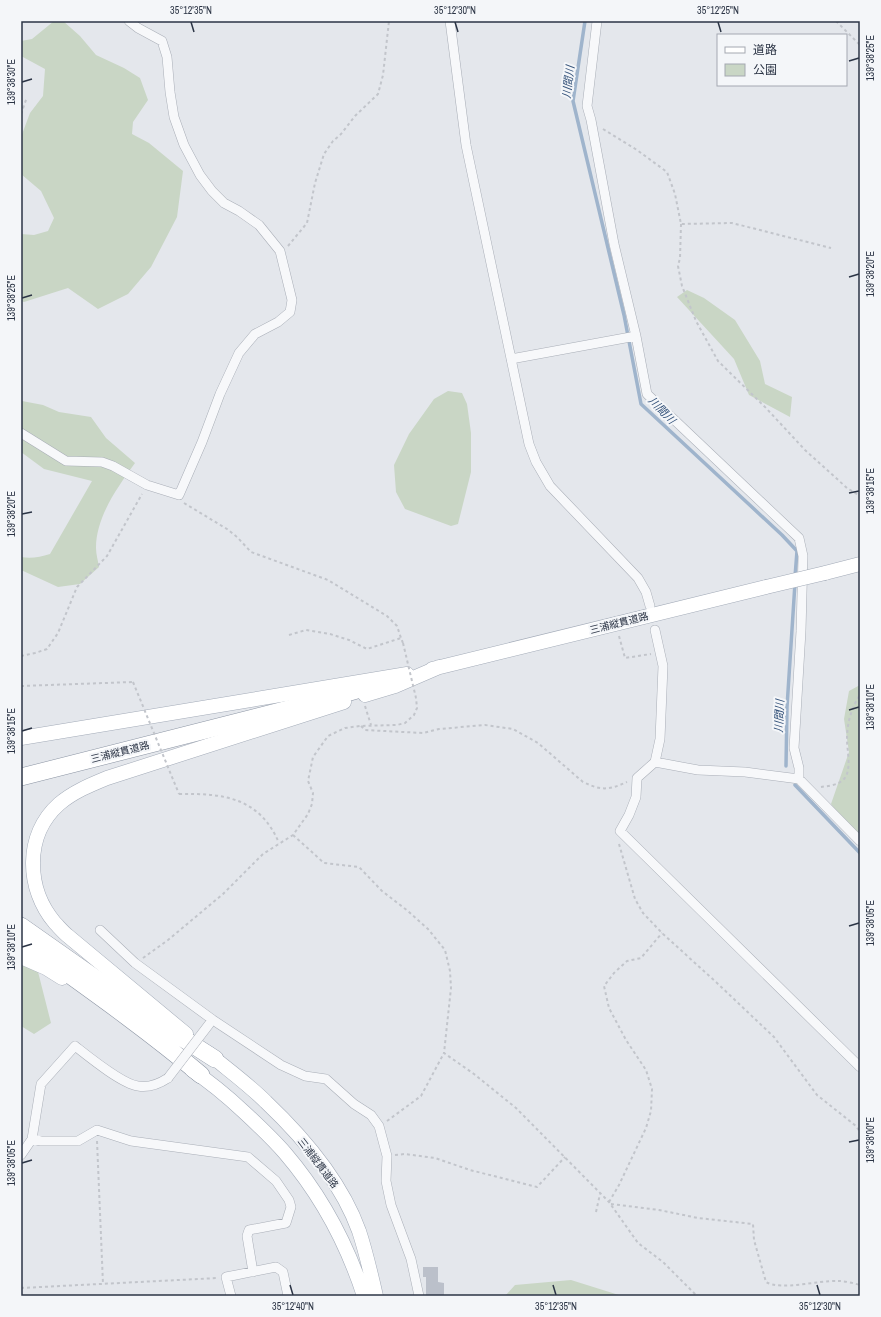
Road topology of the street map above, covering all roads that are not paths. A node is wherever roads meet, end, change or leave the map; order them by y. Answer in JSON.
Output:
{"nodes":[{"id":1,"x":129,"y":21,"type":"edge"},
{"id":2,"x":450,"y":21,"type":"edge"},
{"id":3,"x":597,"y":21,"type":"edge"},
{"id":4,"x":634,"y":336,"type":"junction"},
{"id":5,"x":511,"y":359,"type":"junction"},
{"id":6,"x":21,"y":434,"type":"edge"},
{"id":7,"x":860,"y":564,"type":"edge"},
{"id":8,"x":650,"y":606,"type":"dead end"},
{"id":9,"x":655,"y":630,"type":"dead end"},
{"id":10,"x":439,"y":667,"type":"junction"},
{"id":11,"x":420,"y":672,"type":"junction"},
{"id":12,"x":377,"y":684,"type":"joint"},
{"id":13,"x":217,"y":723,"type":"junction"},
{"id":14,"x":21,"y":738,"type":"edge"},
{"id":15,"x":655,"y":762,"type":"junction"},
{"id":16,"x":21,"y":770,"type":"edge"},
{"id":17,"x":21,"y":777,"type":"edge"},
{"id":18,"x":799,"y":779,"type":"junction"},
{"id":19,"x":860,"y":841,"type":"edge"},
{"id":20,"x":21,"y":926,"type":"edge"},
{"id":21,"x":100,"y":930,"type":"dead end"},
{"id":22,"x":21,"y":940,"type":"edge"},
{"id":23,"x":21,"y":957,"type":"edge"},
{"id":24,"x":211,"y":1022,"type":"junction"},
{"id":25,"x":215,"y":1059,"type":"junction"},
{"id":26,"x":860,"y":1067,"type":"edge"},
{"id":27,"x":201,"y":1075,"type":"junction"},
{"id":28,"x":32,"y":1139,"type":"junction"},
{"id":29,"x":23,"y":1149,"type":"edge"},
{"id":30,"x":253,"y":1272,"type":"junction"},
{"id":31,"x":231,"y":1296,"type":"edge"},
{"id":32,"x":288,"y":1296,"type":"edge"},
{"id":33,"x":364,"y":1296,"type":"edge"},
{"id":34,"x":376,"y":1296,"type":"edge"},
{"id":35,"x":420,"y":1296,"type":"edge"}],
"edges":[{"from":1,"to":6,"type":"street"},
{"from":2,"to":5,"type":"street"},
{"from":3,"to":4,"type":"street"},
{"from":4,"to":5,"type":"street"},
{"from":4,"to":18,"type":"street"},
{"from":5,"to":8,"type":"street"},
{"from":7,"to":10,"type":"main road","name":"三浦縦貫道路","bridge":true},
{"from":9,"to":15,"type":"street"},
{"from":10,"to":11,"type":"main road","name":"三浦縦貫道路"},
{"from":10,"to":25,"type":"main road","name":"三浦縦貫道路"},
{"from":11,"to":12,"type":"main road","name":"三浦縦貫道路"},
{"from":11,"to":14,"type":"main road"},
{"from":12,"to":13,"type":"highway"},
{"from":13,"to":16,"type":"highway","name":"三浦縦貫道路"},
{"from":13,"to":17,"type":"highway","name":"三浦縦貫道路"},
{"from":15,"to":18,"type":"street"},
{"from":15,"to":26,"type":"street"},
{"from":18,"to":19,"type":"street"},
{"from":20,"to":25,"type":"highway"},
{"from":21,"to":24,"type":"street"},
{"from":22,"to":27,"type":"highway"},
{"from":23,"to":27,"type":"main road","name":"三浦縦貫道路"},
{"from":24,"to":28,"type":"street","bridge":true},
{"from":24,"to":35,"type":"street"},
{"from":25,"to":34,"type":"main road","name":"三浦縦貫道路"},
{"from":27,"to":33,"type":"main road","name":"三浦縦貫道路"},
{"from":28,"to":29,"type":"street"},
{"from":28,"to":30,"type":"street"},
{"from":30,"to":31,"type":"street"},
{"from":30,"to":32,"type":"street"}]}
